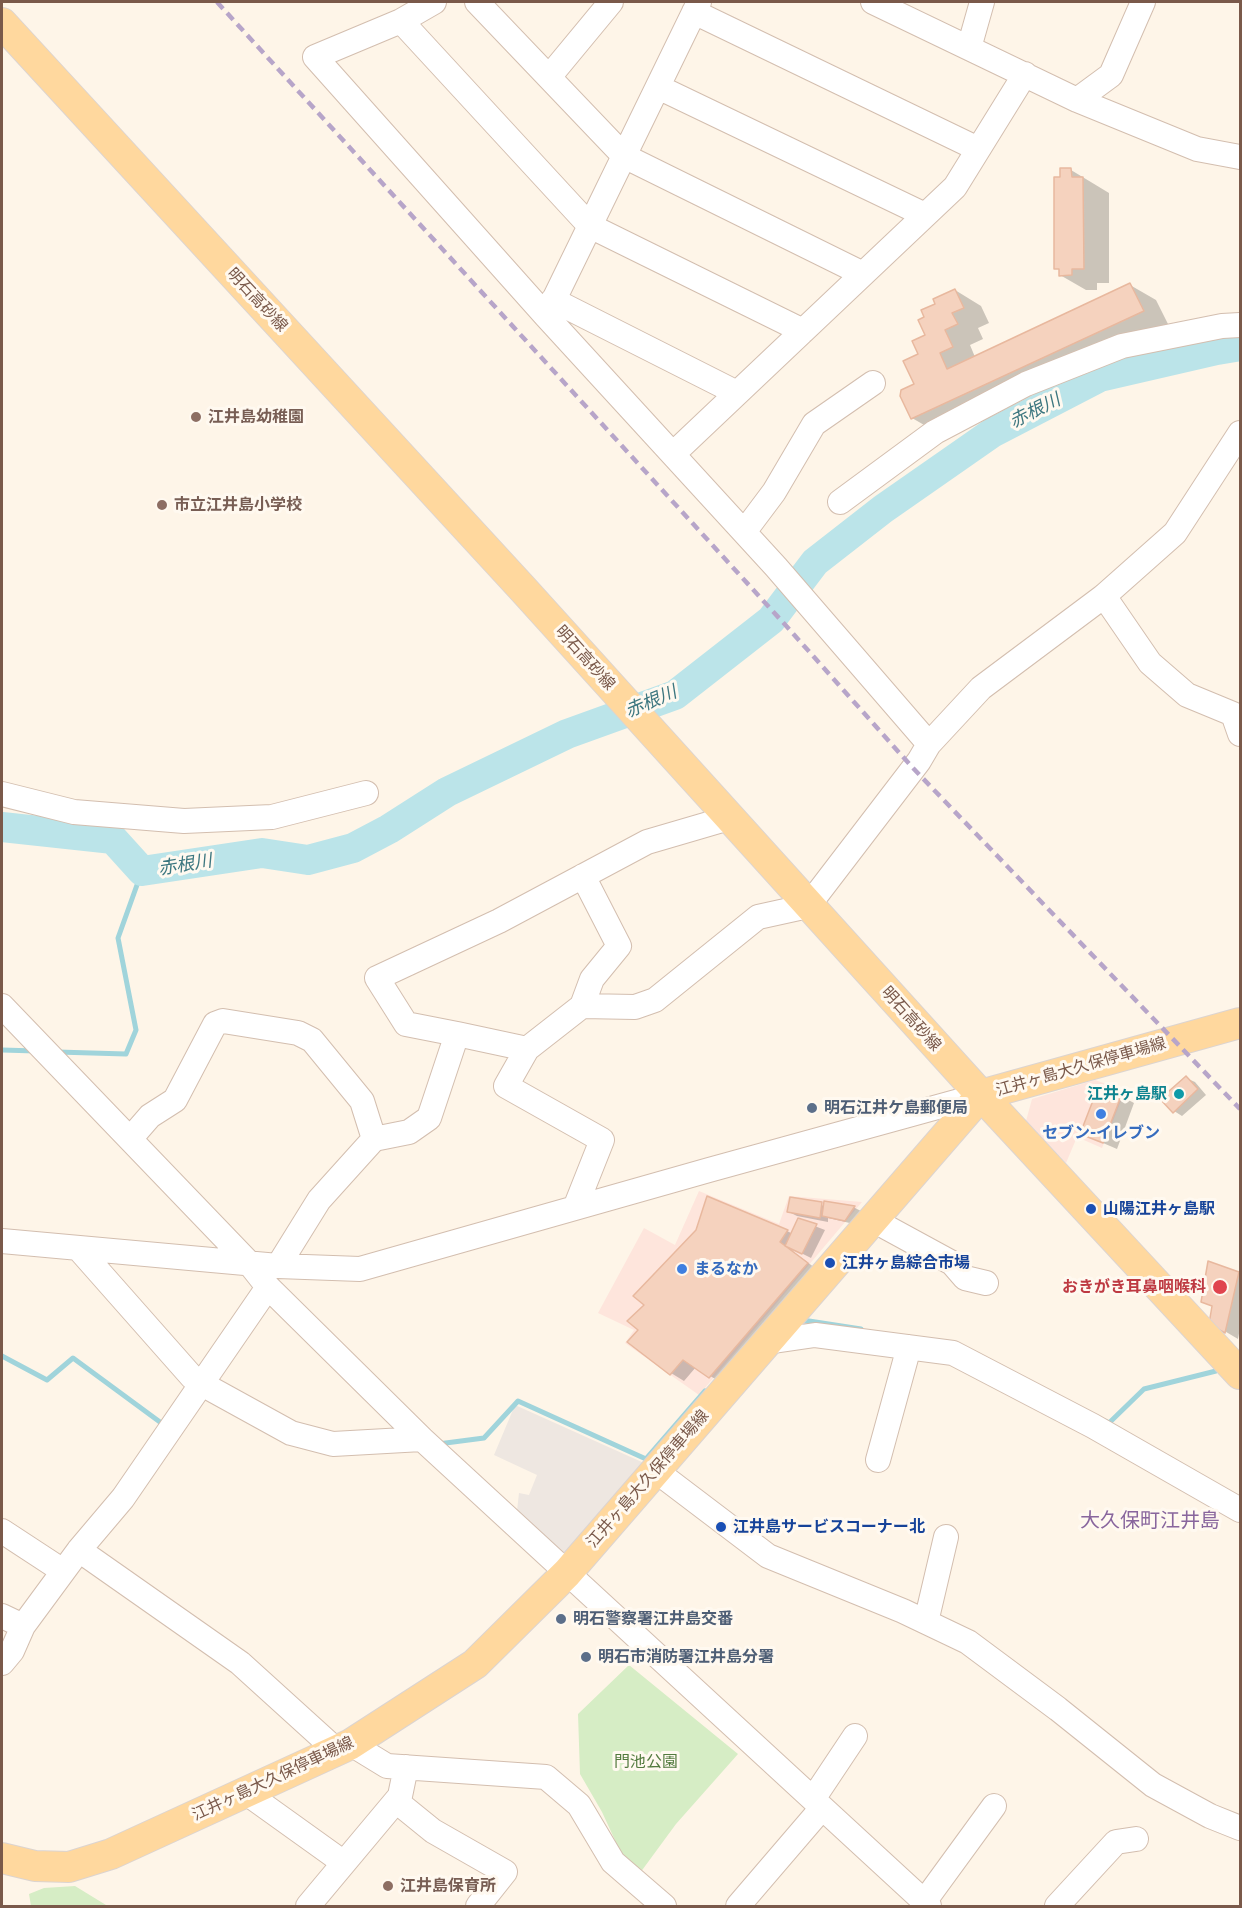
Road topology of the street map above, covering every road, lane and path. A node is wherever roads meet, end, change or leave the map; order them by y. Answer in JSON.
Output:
{"nodes":[{"id":1,"x":434,"y":2,"type":"edge"},
{"id":2,"x":477,"y":2,"type":"edge"},
{"id":3,"x":611,"y":2,"type":"edge"},
{"id":4,"x":873,"y":2,"type":"edge"},
{"id":5,"x":982,"y":2,"type":"edge"},
{"id":6,"x":1143,"y":2,"type":"edge"},
{"id":7,"x":696,"y":7,"type":"edge"},
{"id":8,"x":401,"y":21,"type":"junction"},
{"id":9,"x":2,"y":23,"type":"edge"},
{"id":10,"x":969,"y":48,"type":"junction"},
{"id":11,"x":1025,"y":74,"type":"junction"},
{"id":12,"x":549,"y":77,"type":"junction"},
{"id":13,"x":658,"y":87,"type":"junction"},
{"id":14,"x":1077,"y":100,"type":"junction"},
{"id":15,"x":978,"y":149,"type":"junction"},
{"id":16,"x":624,"y":156,"type":"junction"},
{"id":17,"x":1240,"y":157,"type":"edge"},
{"id":18,"x":925,"y":215,"type":"junction"},
{"id":19,"x":590,"y":226,"type":"junction"},
{"id":20,"x":863,"y":274,"type":"junction"},
{"id":21,"x":549,"y":308,"type":"junction"},
{"id":22,"x":1240,"y":325,"type":"edge"},
{"id":23,"x":803,"y":331,"type":"junction"},
{"id":24,"x":873,"y":383,"type":"dead end"},
{"id":25,"x":737,"y":393,"type":"junction"},
{"id":26,"x":1240,"y":433,"type":"edge"},
{"id":27,"x":673,"y":454,"type":"junction"},
{"id":28,"x":840,"y":502,"type":"dead end"},
{"id":29,"x":744,"y":532,"type":"junction"},
{"id":30,"x":1104,"y":597,"type":"junction"},
{"id":31,"x":1240,"y":734,"type":"edge"},
{"id":32,"x":929,"y":744,"type":"junction"},
{"id":33,"x":366,"y":793,"type":"dead end"},
{"id":34,"x":2,"y":794,"type":"edge"},
{"id":35,"x":729,"y":818,"type":"junction"},
{"id":36,"x":583,"y":876,"type":"junction"},
{"id":37,"x":808,"y":906,"type":"junction"},
{"id":38,"x":2,"y":1006,"type":"edge"},
{"id":39,"x":582,"y":1006,"type":"junction"},
{"id":40,"x":1240,"y":1023,"type":"edge"},
{"id":41,"x":457,"y":1034,"type":"junction"},
{"id":42,"x":526,"y":1049,"type":"junction"},
{"id":43,"x":981,"y":1095,"type":"junction"},
{"id":44,"x":374,"y":1138,"type":"junction"},
{"id":45,"x":130,"y":1139,"type":"junction"},
{"id":46,"x":575,"y":1208,"type":"junction"},
{"id":47,"x":873,"y":1220,"type":"junction"},
{"id":48,"x":2,"y":1240,"type":"edge"},
{"id":49,"x":78,"y":1248,"type":"junction"},
{"id":50,"x":249,"y":1263,"type":"junction"},
{"id":51,"x":273,"y":1276,"type":"junction"},
{"id":52,"x":986,"y":1283,"type":"dead end"},
{"id":53,"x":767,"y":1342,"type":"junction"},
{"id":54,"x":909,"y":1347,"type":"junction"},
{"id":55,"x":1240,"y":1374,"type":"edge"},
{"id":56,"x":202,"y":1384,"type":"junction"},
{"id":57,"x":422,"y":1439,"type":"junction"},
{"id":58,"x":878,"y":1460,"type":"dead end"},
{"id":59,"x":656,"y":1471,"type":"junction"},
{"id":60,"x":1240,"y":1510,"type":"edge"},
{"id":61,"x":2,"y":1531,"type":"edge"},
{"id":62,"x":946,"y":1537,"type":"dead end"},
{"id":63,"x":79,"y":1550,"type":"junction"},
{"id":64,"x":63,"y":1571,"type":"junction"},
{"id":65,"x":567,"y":1573,"type":"junction"},
{"id":66,"x":12,"y":1621,"type":"edge"},
{"id":67,"x":926,"y":1622,"type":"junction"},
{"id":68,"x":2,"y":1663,"type":"edge"},
{"id":69,"x":855,"y":1736,"type":"dead end"},
{"id":70,"x":344,"y":1747,"type":"junction"},
{"id":71,"x":406,"y":1767,"type":"junction"},
{"id":72,"x":245,"y":1792,"type":"junction"},
{"id":73,"x":396,"y":1801,"type":"junction"},
{"id":74,"x":818,"y":1804,"type":"junction"},
{"id":75,"x":994,"y":1806,"type":"dead end"},
{"id":76,"x":1240,"y":1828,"type":"edge"},
{"id":77,"x":1136,"y":1839,"type":"dead end"},
{"id":78,"x":2,"y":1858,"type":"edge"},
{"id":79,"x":344,"y":1863,"type":"junction"},
{"id":80,"x":927,"y":1904,"type":"edge"},
{"id":81,"x":308,"y":1906,"type":"edge"},
{"id":82,"x":478,"y":1906,"type":"edge"},
{"id":83,"x":664,"y":1906,"type":"edge"},
{"id":84,"x":738,"y":1906,"type":"edge"},
{"id":85,"x":1056,"y":1906,"type":"edge"}],
"edges":[{"from":1,"to":8,"type":"street"},
{"from":2,"to":12,"type":"street"},
{"from":3,"to":12,"type":"street"},
{"from":4,"to":10,"type":"street"},
{"from":5,"to":10,"type":"street"},
{"from":6,"to":14,"type":"street"},
{"from":7,"to":13,"type":"street"},
{"from":7,"to":15,"type":"street"},
{"from":8,"to":19,"type":"street"},
{"from":8,"to":21,"type":"street"},
{"from":9,"to":35,"type":"main road","name":"明石高砂線"},
{"from":10,"to":11,"type":"street"},
{"from":11,"to":14,"type":"street"},
{"from":11,"to":15,"type":"street"},
{"from":12,"to":16,"type":"street"},
{"from":13,"to":16,"type":"street"},
{"from":13,"to":18,"type":"street"},
{"from":14,"to":17,"type":"street"},
{"from":15,"to":18,"type":"street"},
{"from":16,"to":19,"type":"street"},
{"from":16,"to":20,"type":"street"},
{"from":18,"to":20,"type":"street"},
{"from":19,"to":21,"type":"street"},
{"from":19,"to":23,"type":"street"},
{"from":20,"to":23,"type":"street"},
{"from":21,"to":25,"type":"street"},
{"from":21,"to":27,"type":"street"},
{"from":22,"to":28,"type":"street"},
{"from":23,"to":25,"type":"street"},
{"from":24,"to":29,"type":"street"},
{"from":25,"to":27,"type":"street"},
{"from":26,"to":30,"type":"street"},
{"from":27,"to":29,"type":"street"},
{"from":29,"to":32,"type":"street"},
{"from":30,"to":31,"type":"street"},
{"from":30,"to":32,"type":"street"},
{"from":32,"to":37,"type":"street"},
{"from":33,"to":34,"type":"street"},
{"from":35,"to":36,"type":"street"},
{"from":35,"to":37,"type":"main road","name":"明石高砂線"},
{"from":36,"to":39,"type":"street"},
{"from":36,"to":41,"type":"street"},
{"from":37,"to":39,"type":"street"},
{"from":37,"to":43,"type":"main road","name":"明石高砂線"},
{"from":38,"to":45,"type":"street"},
{"from":39,"to":42,"type":"street"},
{"from":40,"to":43,"type":"main road","name":"江井ヶ島大久保停車場線"},
{"from":41,"to":42,"type":"street"},
{"from":41,"to":44,"type":"street"},
{"from":42,"to":46,"type":"street"},
{"from":43,"to":46,"type":"street"},
{"from":43,"to":47,"type":"main road","name":"江井ヶ島大久保停車場線"},
{"from":43,"to":55,"type":"main road","name":"明石高砂線"},
{"from":44,"to":45,"type":"street"},
{"from":44,"to":51,"type":"street"},
{"from":45,"to":50,"type":"street"},
{"from":46,"to":51,"type":"street"},
{"from":47,"to":52,"type":"street"},
{"from":47,"to":53,"type":"main road","name":"江井ヶ島大久保停車場線"},
{"from":48,"to":49,"type":"street"},
{"from":49,"to":50,"type":"street"},
{"from":49,"to":56,"type":"street"},
{"from":50,"to":51,"type":"street"},
{"from":51,"to":56,"type":"street"},
{"from":51,"to":57,"type":"street"},
{"from":53,"to":54,"type":"street"},
{"from":53,"to":59,"type":"main road","name":"江井ヶ島大久保停車場線"},
{"from":54,"to":58,"type":"street"},
{"from":54,"to":60,"type":"street"},
{"from":56,"to":57,"type":"street"},
{"from":56,"to":63,"type":"street"},
{"from":57,"to":65,"type":"street"},
{"from":59,"to":65,"type":"main road","name":"江井ヶ島大久保停車場線"},
{"from":59,"to":67,"type":"street"},
{"from":61,"to":64,"type":"street"},
{"from":62,"to":67,"type":"street"},
{"from":63,"to":64,"type":"street"},
{"from":63,"to":70,"type":"street"},
{"from":64,"to":66,"type":"street"},
{"from":65,"to":70,"type":"main road","name":"江井ヶ島大久保停車場線"},
{"from":65,"to":74,"type":"street"},
{"from":66,"to":68,"type":"street"},
{"from":67,"to":76,"type":"street"},
{"from":69,"to":74,"type":"street"},
{"from":70,"to":71,"type":"street"},
{"from":70,"to":72,"type":"main road","name":"江井ヶ島大久保停車場線"},
{"from":71,"to":73,"type":"street"},
{"from":71,"to":83,"type":"street"},
{"from":72,"to":78,"type":"main road","name":"江井ヶ島大久保停車場線"},
{"from":72,"to":79,"type":"street"},
{"from":73,"to":79,"type":"street"},
{"from":73,"to":82,"type":"street"},
{"from":74,"to":80,"type":"street"},
{"from":74,"to":84,"type":"street"},
{"from":75,"to":80,"type":"street"},
{"from":77,"to":85,"type":"street"},
{"from":79,"to":81,"type":"street"}]}
